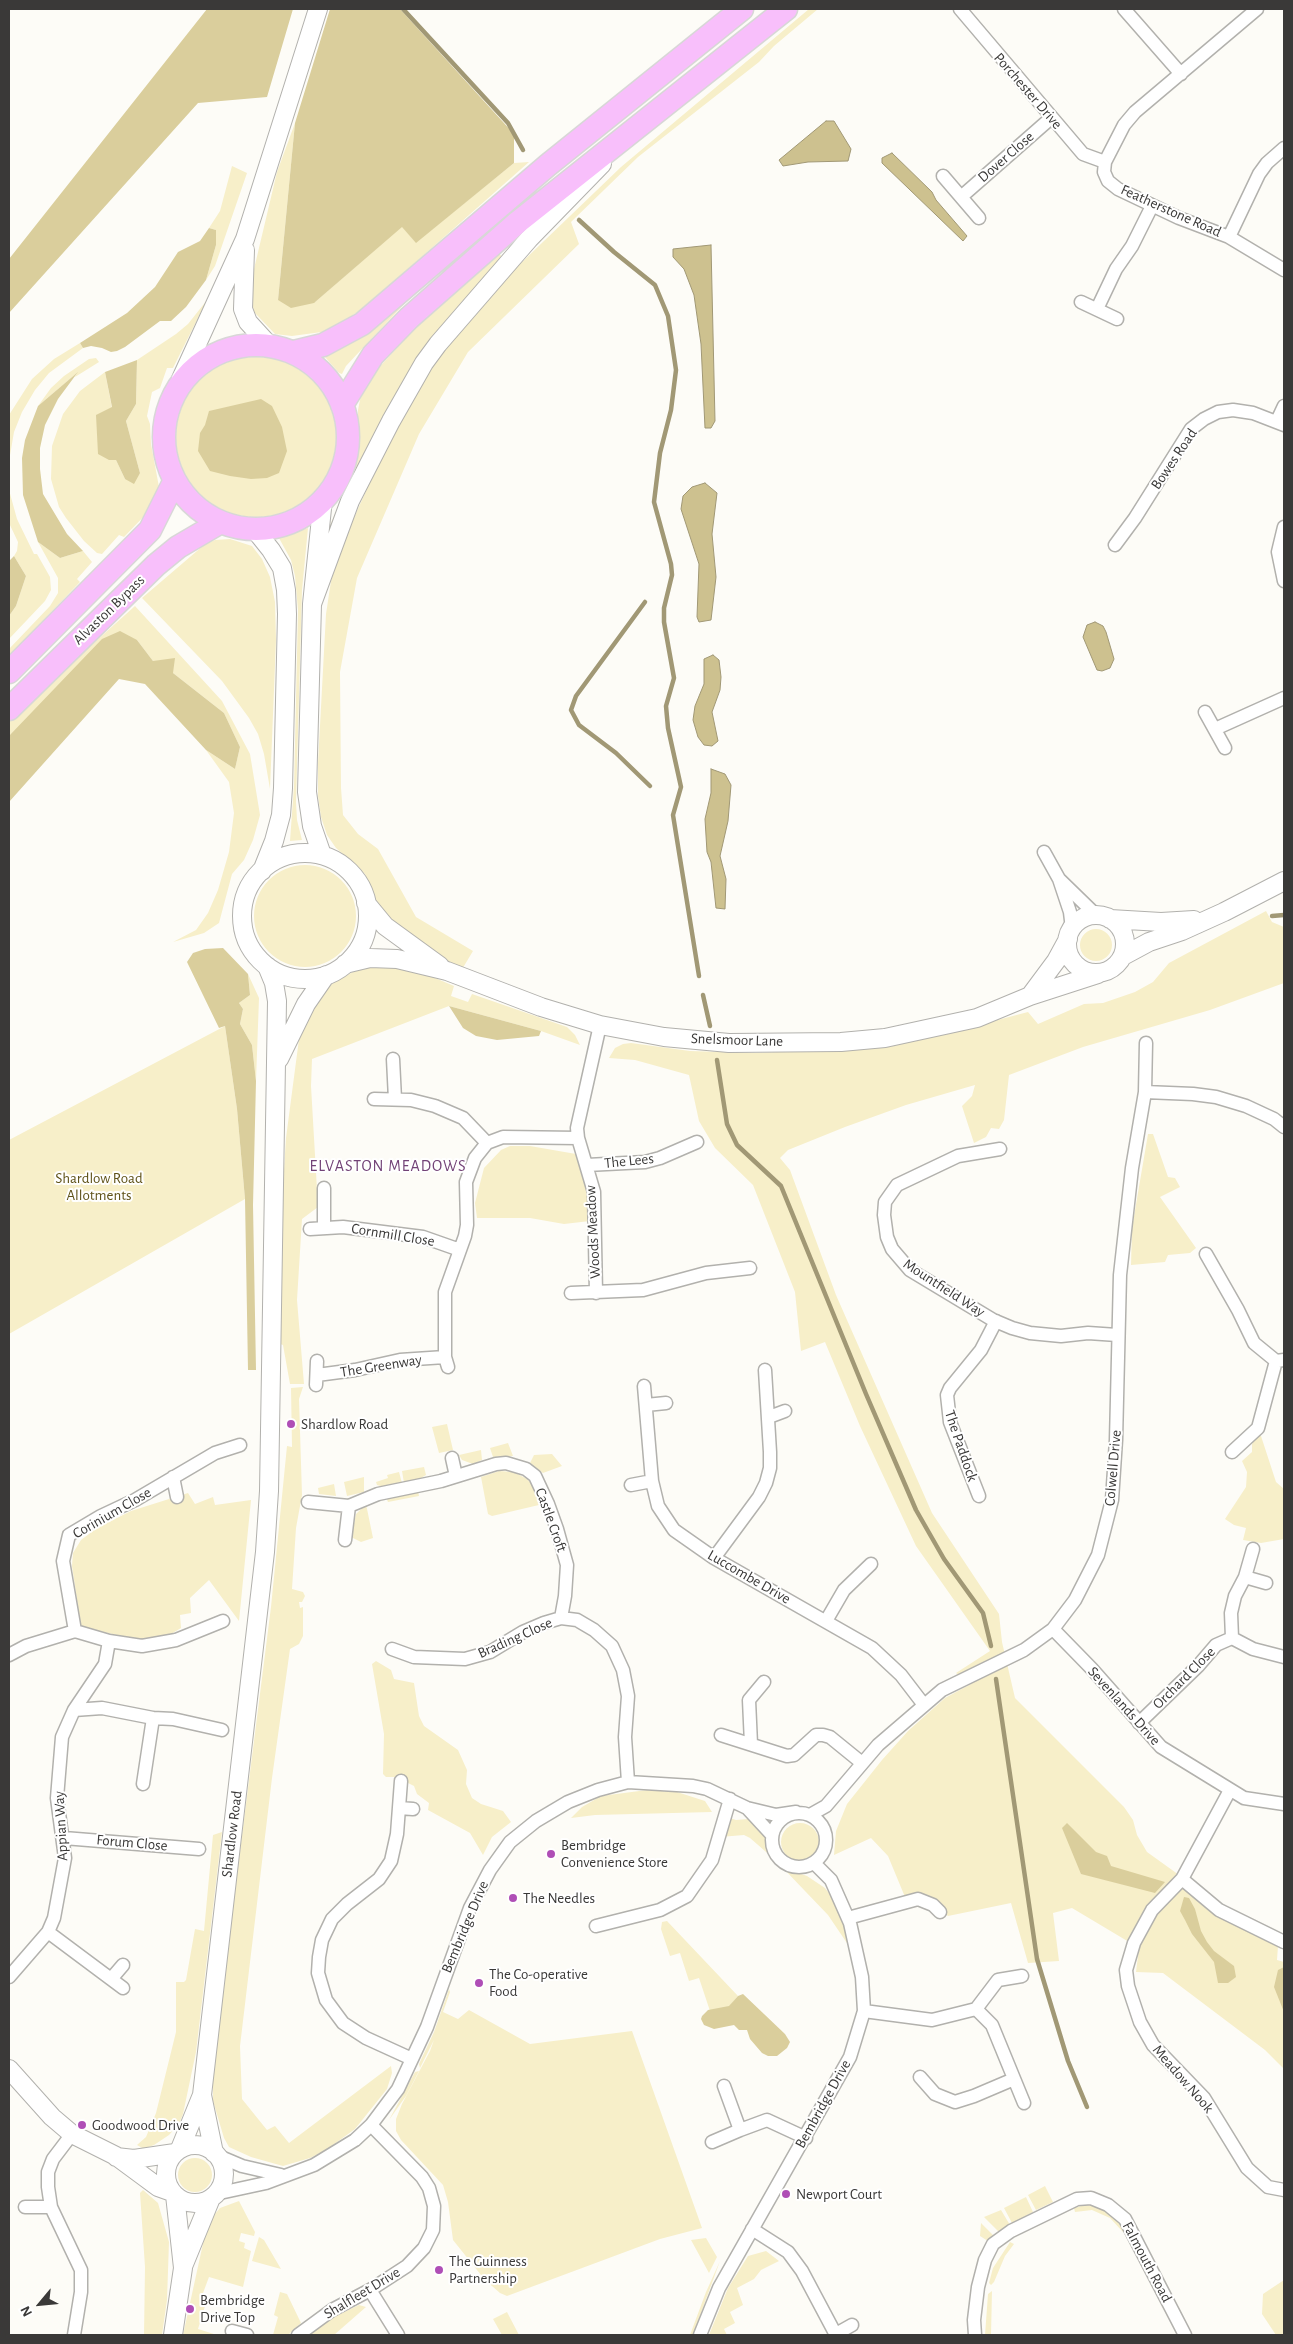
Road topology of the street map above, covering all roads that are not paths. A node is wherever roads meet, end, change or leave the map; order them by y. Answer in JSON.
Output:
{"nodes":[{"id":1,"x":318,"y":9,"type":"edge"},
{"id":2,"x":742,"y":9,"type":"edge"},
{"id":3,"x":786,"y":9,"type":"edge"},
{"id":4,"x":960,"y":9,"type":"edge"},
{"id":5,"x":1124,"y":9,"type":"edge"},
{"id":6,"x":1257,"y":9,"type":"edge"},
{"id":7,"x":1181,"y":74,"type":"junction"},
{"id":8,"x":1051,"y":118,"type":"junction"},
{"id":9,"x":632,"y":130,"type":"junction"},
{"id":10,"x":1284,"y":148,"type":"edge"},
{"id":11,"x":1105,"y":162,"type":"junction"},
{"id":12,"x":943,"y":176,"type":"dead end"},
{"id":13,"x":961,"y":197,"type":"junction"},
{"id":14,"x":1152,"y":206,"type":"junction"},
{"id":15,"x":979,"y":218,"type":"dead end"},
{"id":16,"x":1229,"y":237,"type":"junction"},
{"id":17,"x":245,"y":239,"type":"junction"},
{"id":18,"x":1284,"y":270,"type":"edge"},
{"id":19,"x":1081,"y":302,"type":"dead end"},
{"id":20,"x":1097,"y":309,"type":"junction"},
{"id":21,"x":1117,"y":319,"type":"dead end"},
{"id":22,"x":269,"y":346,"type":"junction"},
{"id":23,"x":294,"y":352,"type":"junction"},
{"id":24,"x":181,"y":379,"type":"junction"},
{"id":25,"x":342,"y":405,"type":"junction"},
{"id":26,"x":1284,"y":406,"type":"edge"},
{"id":27,"x":1281,"y":423,"type":"edge"},
{"id":28,"x":174,"y":482,"type":"junction"},
{"id":29,"x":323,"y":499,"type":"junction"},
{"id":30,"x":219,"y":523,"type":"junction"},
{"id":31,"x":1284,"y":527,"type":"edge"},
{"id":32,"x":255,"y":530,"type":"junction"},
{"id":33,"x":1115,"y":545,"type":"dead end"},
{"id":34,"x":1284,"y":581,"type":"edge"},
{"id":35,"x":312,"y":604,"type":"junction"},
{"id":36,"x":9,"y":672,"type":"edge"},
{"id":37,"x":1284,"y":698,"type":"edge"},
{"id":38,"x":9,"y":709,"type":"edge"},
{"id":39,"x":1205,"y":712,"type":"dead end"},
{"id":40,"x":1215,"y":729,"type":"junction"},
{"id":41,"x":1226,"y":748,"type":"dead end"},
{"id":42,"x":1044,"y":852,"type":"dead end"},
{"id":43,"x":322,"y":855,"type":"junction"},
{"id":44,"x":262,"y":870,"type":"junction"},
{"id":45,"x":1059,"y":879,"type":"junction"},
{"id":46,"x":1284,"y":881,"type":"edge"},
{"id":47,"x":366,"y":903,"type":"junction"},
{"id":48,"x":1103,"y":917,"type":"junction"},
{"id":49,"x":1205,"y":919,"type":"junction"},
{"id":50,"x":1070,"y":934,"type":"junction"},
{"id":51,"x":1123,"y":956,"type":"junction"},
{"id":52,"x":345,"y":964,"type":"junction"},
{"id":53,"x":267,"y":966,"type":"junction"},
{"id":54,"x":447,"y":971,"type":"junction"},
{"id":55,"x":1098,"y":974,"type":"junction"},
{"id":56,"x":326,"y":975,"type":"junction"},
{"id":57,"x":1030,"y":996,"type":"junction"},
{"id":58,"x":600,"y":1025,"type":"junction"},
{"id":59,"x":1146,"y":1043,"type":"dead end"},
{"id":60,"x":393,"y":1059,"type":"dead end"},
{"id":61,"x":277,"y":1064,"type":"junction"},
{"id":62,"x":1146,"y":1092,"type":"junction"},
{"id":63,"x":374,"y":1099,"type":"dead end"},
{"id":64,"x":395,"y":1099,"type":"junction"},
{"id":65,"x":1284,"y":1127,"type":"edge"},
{"id":66,"x":578,"y":1138,"type":"junction"},
{"id":67,"x":697,"y":1142,"type":"dead end"},
{"id":68,"x":487,"y":1143,"type":"junction"},
{"id":69,"x":1000,"y":1149,"type":"dead end"},
{"id":70,"x":588,"y":1166,"type":"junction"},
{"id":71,"x":324,"y":1188,"type":"dead end"},
{"id":72,"x":324,"y":1228,"type":"junction"},
{"id":73,"x":310,"y":1229,"type":"dead end"},
{"id":74,"x":460,"y":1250,"type":"junction"},
{"id":75,"x":1206,"y":1254,"type":"dead end"},
{"id":76,"x":750,"y":1268,"type":"dead end"},
{"id":77,"x":571,"y":1293,"type":"dead end"},
{"id":78,"x":596,"y":1293,"type":"junction"},
{"id":79,"x":996,"y":1321,"type":"junction"},
{"id":80,"x":1117,"y":1335,"type":"junction"},
{"id":81,"x":317,"y":1361,"type":"dead end"},
{"id":82,"x":1280,"y":1361,"type":"edge"},
{"id":83,"x":765,"y":1370,"type":"dead end"},
{"id":84,"x":644,"y":1386,"type":"dead end"},
{"id":85,"x":666,"y":1403,"type":"dead end"},
{"id":86,"x":646,"y":1405,"type":"junction"},
{"id":87,"x":785,"y":1411,"type":"dead end"},
{"id":88,"x":769,"y":1416,"type":"junction"},
{"id":89,"x":240,"y":1445,"type":"dead end"},
{"id":90,"x":1232,"y":1452,"type":"dead end"},
{"id":91,"x":452,"y":1458,"type":"dead end"},
{"id":92,"x":456,"y":1476,"type":"junction"},
{"id":93,"x":173,"y":1477,"type":"junction"},
{"id":94,"x":652,"y":1482,"type":"junction"},
{"id":95,"x":631,"y":1485,"type":"dead end"},
{"id":96,"x":979,"y":1496,"type":"dead end"},
{"id":97,"x":177,"y":1497,"type":"dead end"},
{"id":98,"x":308,"y":1502,"type":"dead end"},
{"id":99,"x":349,"y":1506,"type":"junction"},
{"id":100,"x":345,"y":1540,"type":"dead end"},
{"id":101,"x":1252,"y":1549,"type":"dead end"},
{"id":102,"x":714,"y":1558,"type":"junction"},
{"id":103,"x":871,"y":1564,"type":"dead end"},
{"id":104,"x":1245,"y":1577,"type":"junction"},
{"id":105,"x":1266,"y":1583,"type":"dead end"},
{"id":106,"x":561,"y":1618,"type":"junction"},
{"id":107,"x":223,"y":1621,"type":"dead end"},
{"id":108,"x":826,"y":1621,"type":"junction"},
{"id":109,"x":1053,"y":1629,"type":"junction"},
{"id":110,"x":75,"y":1631,"type":"junction"},
{"id":111,"x":1232,"y":1638,"type":"junction"},
{"id":112,"x":109,"y":1641,"type":"junction"},
{"id":113,"x":392,"y":1649,"type":"dead end"},
{"id":114,"x":9,"y":1655,"type":"edge"},
{"id":115,"x":1284,"y":1657,"type":"edge"},
{"id":116,"x":764,"y":1682,"type":"dead end"},
{"id":117,"x":924,"y":1705,"type":"junction"},
{"id":118,"x":74,"y":1710,"type":"junction"},
{"id":119,"x":153,"y":1718,"type":"junction"},
{"id":120,"x":1139,"y":1723,"type":"junction"},
{"id":121,"x":222,"y":1730,"type":"dead end"},
{"id":122,"x":721,"y":1735,"type":"dead end"},
{"id":123,"x":751,"y":1744,"type":"junction"},
{"id":124,"x":862,"y":1763,"type":"junction"},
{"id":125,"x":401,"y":1781,"type":"dead end"},
{"id":126,"x":628,"y":1782,"type":"junction"},
{"id":127,"x":143,"y":1784,"type":"dead end"},
{"id":128,"x":1230,"y":1790,"type":"junction"},
{"id":129,"x":730,"y":1799,"type":"junction"},
{"id":130,"x":1284,"y":1804,"type":"edge"},
{"id":131,"x":826,"y":1806,"type":"junction"},
{"id":132,"x":399,"y":1808,"type":"junction"},
{"id":133,"x":747,"y":1808,"type":"junction"},
{"id":134,"x":413,"y":1809,"type":"dead end"},
{"id":135,"x":796,"y":1812,"type":"junction"},
{"id":136,"x":810,"y":1815,"type":"junction"},
{"id":137,"x":822,"y":1824,"type":"junction"},
{"id":138,"x":771,"y":1834,"type":"junction"},
{"id":139,"x":64,"y":1838,"type":"junction"},
{"id":140,"x":199,"y":1849,"type":"dead end"},
{"id":141,"x":814,"y":1863,"type":"junction"},
{"id":142,"x":1182,"y":1879,"type":"junction"},
{"id":143,"x":940,"y":1912,"type":"dead end"},
{"id":144,"x":848,"y":1918,"type":"junction"},
{"id":145,"x":596,"y":1926,"type":"dead end"},
{"id":146,"x":48,"y":1932,"type":"junction"},
{"id":147,"x":1284,"y":1942,"type":"edge"},
{"id":148,"x":123,"y":1965,"type":"dead end"},
{"id":149,"x":1022,"y":1976,"type":"dead end"},
{"id":150,"x":9,"y":1977,"type":"edge"},
{"id":151,"x":111,"y":1979,"type":"junction"},
{"id":152,"x":123,"y":1988,"type":"dead end"},
{"id":153,"x":976,"y":2009,"type":"junction"},
{"id":154,"x":864,"y":2011,"type":"junction"},
{"id":155,"x":412,"y":2059,"type":"junction"},
{"id":156,"x":9,"y":2069,"type":"edge"},
{"id":157,"x":920,"y":2077,"type":"dead end"},
{"id":158,"x":1014,"y":2079,"type":"junction"},
{"id":159,"x":724,"y":2086,"type":"dead end"},
{"id":160,"x":202,"y":2095,"type":"junction"},
{"id":161,"x":1024,"y":2102,"type":"dead end"},
{"id":162,"x":371,"y":2125,"type":"junction"},
{"id":163,"x":740,"y":2130,"type":"junction"},
{"id":164,"x":72,"y":2134,"type":"junction"},
{"id":165,"x":806,"y":2138,"type":"junction"},
{"id":166,"x":712,"y":2142,"type":"dead end"},
{"id":167,"x":178,"y":2151,"type":"junction"},
{"id":168,"x":215,"y":2154,"type":"junction"},
{"id":169,"x":116,"y":2156,"type":"junction"},
{"id":170,"x":281,"y":2175,"type":"junction"},
{"id":171,"x":1284,"y":2190,"type":"edge"},
{"id":172,"x":173,"y":2193,"type":"junction"},
{"id":173,"x":213,"y":2196,"type":"junction"},
{"id":174,"x":25,"y":2207,"type":"dead end"},
{"id":175,"x":51,"y":2207,"type":"junction"},
{"id":176,"x":752,"y":2229,"type":"junction"},
{"id":177,"x":183,"y":2268,"type":"junction"},
{"id":178,"x":370,"y":2290,"type":"junction"},
{"id":179,"x":852,"y":2325,"type":"dead end"},
{"id":180,"x":232,"y":2331,"type":"dead end"},
{"id":181,"x":74,"y":2335,"type":"edge"},
{"id":182,"x":173,"y":2335,"type":"edge"},
{"id":183,"x":247,"y":2335,"type":"edge"},
{"id":184,"x":298,"y":2335,"type":"edge"},
{"id":185,"x":398,"y":2335,"type":"edge"},
{"id":186,"x":700,"y":2335,"type":"edge"},
{"id":187,"x":836,"y":2335,"type":"edge"},
{"id":188,"x":975,"y":2335,"type":"edge"},
{"id":189,"x":1186,"y":2335,"type":"edge"}],
"edges":[{"from":1,"to":17,"type":"street"},
{"from":2,"to":23,"type":"highway"},
{"from":3,"to":9,"type":"highway"},
{"from":4,"to":8,"type":"street","name":"Porchester Drive"},
{"from":5,"to":7,"type":"street"},
{"from":6,"to":7,"type":"street"},
{"from":7,"to":11,"type":"street"},
{"from":8,"to":11,"type":"street","name":"Porchester Drive"},
{"from":8,"to":13,"type":"street","name":"Dover Close"},
{"from":9,"to":25,"type":"highway"},
{"from":9,"to":35,"type":"street"},
{"from":10,"to":16,"type":"street"},
{"from":11,"to":14,"type":"street","name":"Featherstone Road"},
{"from":12,"to":13,"type":"street"},
{"from":13,"to":15,"type":"street"},
{"from":14,"to":16,"type":"street","name":"Featherstone Road"},
{"from":14,"to":20,"type":"street"},
{"from":16,"to":18,"type":"street","name":"Featherstone Road"},
{"from":17,"to":22,"type":"street"},
{"from":17,"to":24,"type":"street"},
{"from":19,"to":20,"type":"street"},
{"from":20,"to":21,"type":"street"},
{"from":22,"to":23,"type":"highway"},
{"from":22,"to":24,"type":"highway"},
{"from":23,"to":25,"type":"highway"},
{"from":24,"to":28,"type":"highway"},
{"from":25,"to":29,"type":"highway"},
{"from":26,"to":27,"type":"street"},
{"from":27,"to":33,"type":"street","name":"Bowes Road"},
{"from":28,"to":30,"type":"highway"},
{"from":28,"to":36,"type":"highway","name":"Alvaston Bypass"},
{"from":29,"to":32,"type":"highway"},
{"from":29,"to":35,"type":"street"},
{"from":30,"to":32,"type":"highway"},
{"from":30,"to":38,"type":"highway","name":"Alvaston Bypass"},
{"from":31,"to":34,"type":"street"},
{"from":32,"to":44,"type":"street"},
{"from":35,"to":43,"type":"street"},
{"from":37,"to":40,"type":"street"},
{"from":39,"to":40,"type":"street"},
{"from":40,"to":41,"type":"street"},
{"from":42,"to":45,"type":"street"},
{"from":43,"to":44,"type":"street"},
{"from":43,"to":47,"type":"street"},
{"from":44,"to":53,"type":"street"},
{"from":45,"to":48,"type":"street"},
{"from":45,"to":50,"type":"street"},
{"from":46,"to":49,"type":"street"},
{"from":47,"to":52,"type":"street"},
{"from":47,"to":54,"type":"street","name":"Snelsmoor Lane"},
{"from":48,"to":49,"type":"street"},
{"from":48,"to":50,"type":"street"},
{"from":48,"to":51,"type":"street"},
{"from":49,"to":51,"type":"street"},
{"from":50,"to":55,"type":"street"},
{"from":50,"to":57,"type":"street","name":"Snelsmoor Lane"},
{"from":51,"to":55,"type":"street"},
{"from":52,"to":54,"type":"street","name":"Snelsmoor Lane"},
{"from":52,"to":56,"type":"street"},
{"from":53,"to":56,"type":"street"},
{"from":53,"to":61,"type":"street","name":"Shardlow Road"},
{"from":54,"to":58,"type":"street","name":"Snelsmoor Lane"},
{"from":55,"to":57,"type":"street","name":"Snelsmoor Lane"},
{"from":56,"to":61,"type":"street","name":"Shardlow Road"},
{"from":57,"to":58,"type":"street","name":"Snelsmoor Lane"},
{"from":58,"to":66,"type":"street","name":"Woods Meadow"},
{"from":59,"to":62,"type":"street","name":"Colwell Drive"},
{"from":60,"to":64,"type":"street"},
{"from":61,"to":160,"type":"street","name":"Shardlow Road"},
{"from":62,"to":65,"type":"street"},
{"from":62,"to":80,"type":"street","name":"Colwell Drive"},
{"from":63,"to":64,"type":"street"},
{"from":64,"to":68,"type":"street"},
{"from":66,"to":68,"type":"street"},
{"from":66,"to":70,"type":"street","name":"Woods Meadow"},
{"from":67,"to":70,"type":"street","name":"The Lees"},
{"from":68,"to":74,"type":"street","name":"The Greenway"},
{"from":69,"to":79,"type":"street","name":"Mountfield Way"},
{"from":70,"to":78,"type":"street","name":"Woods Meadow"},
{"from":71,"to":72,"type":"street"},
{"from":72,"to":73,"type":"street","name":"Cornmill Close"},
{"from":72,"to":74,"type":"street","name":"Cornmill Close"},
{"from":74,"to":81,"type":"street","name":"The Greenway"},
{"from":75,"to":82,"type":"street"},
{"from":76,"to":78,"type":"street","name":"Woods Meadow"},
{"from":77,"to":78,"type":"street","name":"Woods Meadow"},
{"from":79,"to":80,"type":"street","name":"Mountfield Way"},
{"from":79,"to":96,"type":"street","name":"The Paddock"},
{"from":80,"to":109,"type":"street","name":"Colwell Drive"},
{"from":82,"to":90,"type":"street"},
{"from":83,"to":88,"type":"street"},
{"from":84,"to":86,"type":"street","name":"Luccombe Drive"},
{"from":85,"to":86,"type":"street"},
{"from":86,"to":94,"type":"street","name":"Luccombe Drive"},
{"from":87,"to":88,"type":"street"},
{"from":88,"to":102,"type":"street"},
{"from":89,"to":93,"type":"street","name":"Corinium Close"},
{"from":91,"to":92,"type":"street"},
{"from":92,"to":99,"type":"street","name":"Castle Croft"},
{"from":92,"to":106,"type":"street","name":"Castle Croft"},
{"from":93,"to":97,"type":"street"},
{"from":93,"to":110,"type":"street","name":"Corinium Close"},
{"from":94,"to":95,"type":"street"},
{"from":94,"to":102,"type":"street","name":"Luccombe Drive"},
{"from":98,"to":99,"type":"street","name":"Castle Croft"},
{"from":99,"to":100,"type":"street"},
{"from":101,"to":104,"type":"street","name":"Orchard Close"},
{"from":102,"to":108,"type":"street","name":"Luccombe Drive"},
{"from":103,"to":108,"type":"street"},
{"from":104,"to":105,"type":"street"},
{"from":104,"to":111,"type":"street","name":"Orchard Close"},
{"from":106,"to":113,"type":"street","name":"Brading Close"},
{"from":106,"to":126,"type":"street","name":"Brading Close"},
{"from":107,"to":112,"type":"street"},
{"from":108,"to":117,"type":"street","name":"Luccombe Drive"},
{"from":109,"to":117,"type":"street","name":"Colwell Drive"},
{"from":109,"to":120,"type":"street","name":"Sevenlands Drive"},
{"from":110,"to":112,"type":"street"},
{"from":110,"to":114,"type":"street"},
{"from":111,"to":115,"type":"street","name":"Orchard Close"},
{"from":111,"to":120,"type":"street","name":"Orchard Close"},
{"from":112,"to":118,"type":"street","name":"Appian Way"},
{"from":116,"to":123,"type":"street"},
{"from":117,"to":124,"type":"street","name":"Colwell Drive"},
{"from":118,"to":119,"type":"street"},
{"from":118,"to":139,"type":"street","name":"Appian Way"},
{"from":119,"to":121,"type":"street"},
{"from":119,"to":127,"type":"street"},
{"from":120,"to":128,"type":"street","name":"Sevenlands Drive"},
{"from":122,"to":123,"type":"street"},
{"from":123,"to":124,"type":"street"},
{"from":124,"to":131,"type":"street","name":"Colwell Drive"},
{"from":125,"to":132,"type":"street"},
{"from":126,"to":129,"type":"street","name":"Bembridge Drive"},
{"from":126,"to":155,"type":"street","name":"Bembridge Drive"},
{"from":128,"to":130,"type":"street","name":"Sevenlands Drive"},
{"from":128,"to":142,"type":"street","name":"Meadow Nook"},
{"from":129,"to":133,"type":"street","name":"Bembridge Drive"},
{"from":129,"to":145,"type":"street"},
{"from":131,"to":136,"type":"street","name":"Colwell Drive"},
{"from":131,"to":137,"type":"street","name":"Colwell Drive"},
{"from":132,"to":134,"type":"street"},
{"from":132,"to":155,"type":"street"},
{"from":133,"to":135,"type":"street","name":"Bembridge Drive"},
{"from":133,"to":138,"type":"street","name":"Bembridge Drive"},
{"from":135,"to":136,"type":"street"},
{"from":135,"to":138,"type":"street"},
{"from":136,"to":137,"type":"street"},
{"from":137,"to":141,"type":"street"},
{"from":138,"to":141,"type":"street"},
{"from":139,"to":140,"type":"street","name":"Forum Close"},
{"from":139,"to":146,"type":"street","name":"Appian Way"},
{"from":141,"to":144,"type":"street","name":"Bembridge Drive"},
{"from":142,"to":147,"type":"street"},
{"from":142,"to":171,"type":"street","name":"Meadow Nook"},
{"from":143,"to":144,"type":"street"},
{"from":144,"to":154,"type":"street","name":"Bembridge Drive"},
{"from":146,"to":150,"type":"street","name":"Appian Way"},
{"from":146,"to":151,"type":"street"},
{"from":148,"to":151,"type":"street"},
{"from":149,"to":153,"type":"street"},
{"from":151,"to":152,"type":"street"},
{"from":153,"to":154,"type":"street"},
{"from":153,"to":158,"type":"street"},
{"from":154,"to":165,"type":"street","name":"Bembridge Drive"},
{"from":155,"to":162,"type":"street","name":"Bembridge Drive"},
{"from":156,"to":164,"type":"street"},
{"from":157,"to":158,"type":"street"},
{"from":158,"to":161,"type":"street"},
{"from":159,"to":163,"type":"street"},
{"from":160,"to":167,"type":"street","name":"Shardlow Road"},
{"from":160,"to":168,"type":"street","name":"Shardlow Road"},
{"from":162,"to":170,"type":"street","name":"Bembridge Drive"},
{"from":162,"to":178,"type":"street","name":"Shalfleet Drive"},
{"from":163,"to":165,"type":"street"},
{"from":163,"to":166,"type":"street"},
{"from":164,"to":169,"type":"street"},
{"from":164,"to":175,"type":"street"},
{"from":165,"to":176,"type":"street","name":"Bembridge Drive"},
{"from":167,"to":168,"type":"street"},
{"from":167,"to":169,"type":"street"},
{"from":167,"to":172,"type":"street"},
{"from":168,"to":170,"type":"street","name":"Bembridge Drive"},
{"from":168,"to":173,"type":"street"},
{"from":169,"to":172,"type":"street"},
{"from":170,"to":173,"type":"street","name":"Bembridge Drive"},
{"from":172,"to":173,"type":"street"},
{"from":172,"to":177,"type":"street"},
{"from":173,"to":177,"type":"street"},
{"from":174,"to":175,"type":"street"},
{"from":175,"to":181,"type":"street"},
{"from":176,"to":186,"type":"street","name":"Bembridge Drive"},
{"from":176,"to":187,"type":"street"},
{"from":177,"to":182,"type":"street"},
{"from":178,"to":184,"type":"street","name":"Shalfleet Drive"},
{"from":178,"to":185,"type":"street"},
{"from":179,"to":187,"type":"street"},
{"from":180,"to":183,"type":"street"},
{"from":188,"to":189,"type":"street","name":"Falmouth Road"}]}
